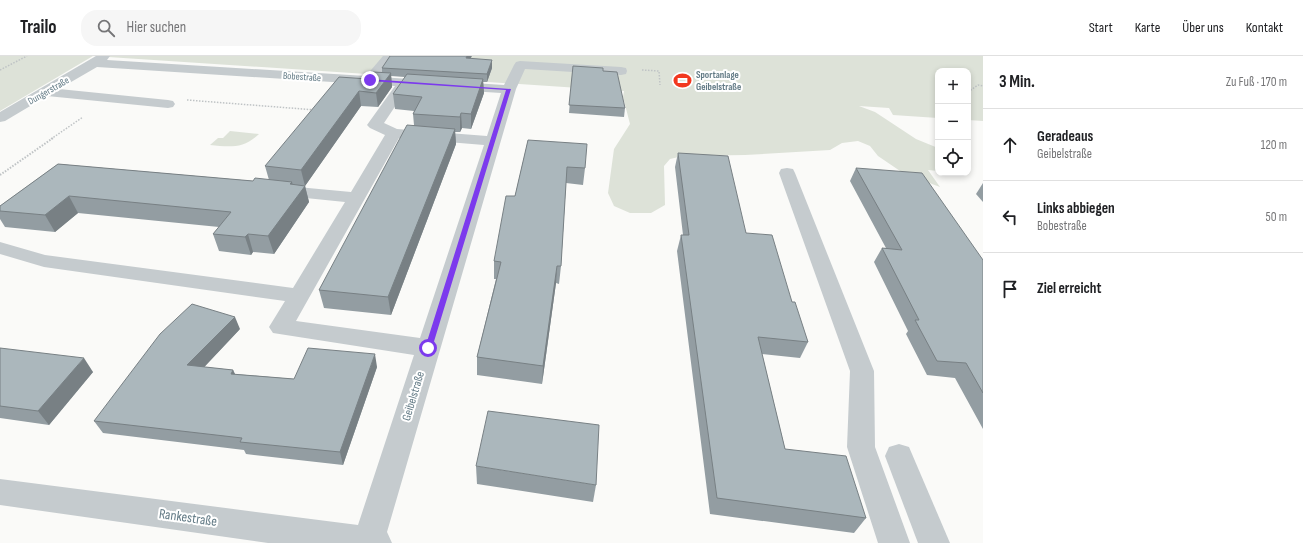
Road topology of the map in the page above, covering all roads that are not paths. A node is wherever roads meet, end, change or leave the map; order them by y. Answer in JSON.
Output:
{"nodes":[{"id":1,"x":389,"y":56,"type":"edge"},
{"id":2,"x":100,"y":59,"type":"edge"},
{"id":3,"x":621,"y":71,"type":"dead end"},
{"id":4,"x":370,"y":80,"type":"junction"},
{"id":5,"x":405,"y":82,"type":"junction"},
{"id":6,"x":508,"y":89,"type":"junction"},
{"id":7,"x":45,"y":92,"type":"junction"},
{"id":8,"x":168,"y":104,"type":"road end"},
{"id":9,"x":0,"y":118,"type":"edge"},
{"id":10,"x":394,"y":133,"type":"junction"},
{"id":11,"x":492,"y":141,"type":"junction"},
{"id":12,"x":787,"y":173,"type":"dead end"},
{"id":13,"x":262,"y":188,"type":"edge"},
{"id":14,"x":357,"y":198,"type":"junction"},
{"id":15,"x":0,"y":248,"type":"edge"},
{"id":16,"x":299,"y":296,"type":"junction"},
{"id":17,"x":428,"y":348,"type":"junction"},
{"id":18,"x":899,"y":456,"type":"dead end"},
{"id":19,"x":0,"y":492,"type":"edge"},
{"id":20,"x":300,"y":538,"type":"edge"},
{"id":21,"x":372,"y":542,"type":"edge"},
{"id":22,"x":894,"y":543,"type":"edge"},
{"id":23,"x":934,"y":543,"type":"edge"}],
"edges":[{"from":1,"to":4,"type":"street"},
{"from":2,"to":4,"type":"street","name":"Bobestraße"},
{"from":2,"to":7,"type":"street","name":"Dungerstraße"},
{"from":3,"to":6,"type":"street","name":"Geibelstraße"},
{"from":4,"to":5,"type":"street","name":"Bobestraße"},
{"from":5,"to":6,"type":"street","name":"Bobestraße"},
{"from":5,"to":10,"type":"street"},
{"from":6,"to":11,"type":"street","name":"Geibelstraße"},
{"from":7,"to":8,"type":"street"},
{"from":7,"to":9,"type":"street","name":"Dungerstraße"},
{"from":10,"to":11,"type":"street"},
{"from":10,"to":14,"type":"street"},
{"from":11,"to":17,"type":"street","name":"Geibelstraße"},
{"from":12,"to":22,"type":"street"},
{"from":13,"to":14,"type":"street"},
{"from":14,"to":16,"type":"street"},
{"from":15,"to":16,"type":"street"},
{"from":16,"to":17,"type":"street"},
{"from":17,"to":21,"type":"street","name":"Geibelstraße"},
{"from":18,"to":23,"type":"street"},
{"from":19,"to":20,"type":"street","name":"Rankestraße"},
{"from":20,"to":21,"type":"street","name":"Rankestraße"}]}
